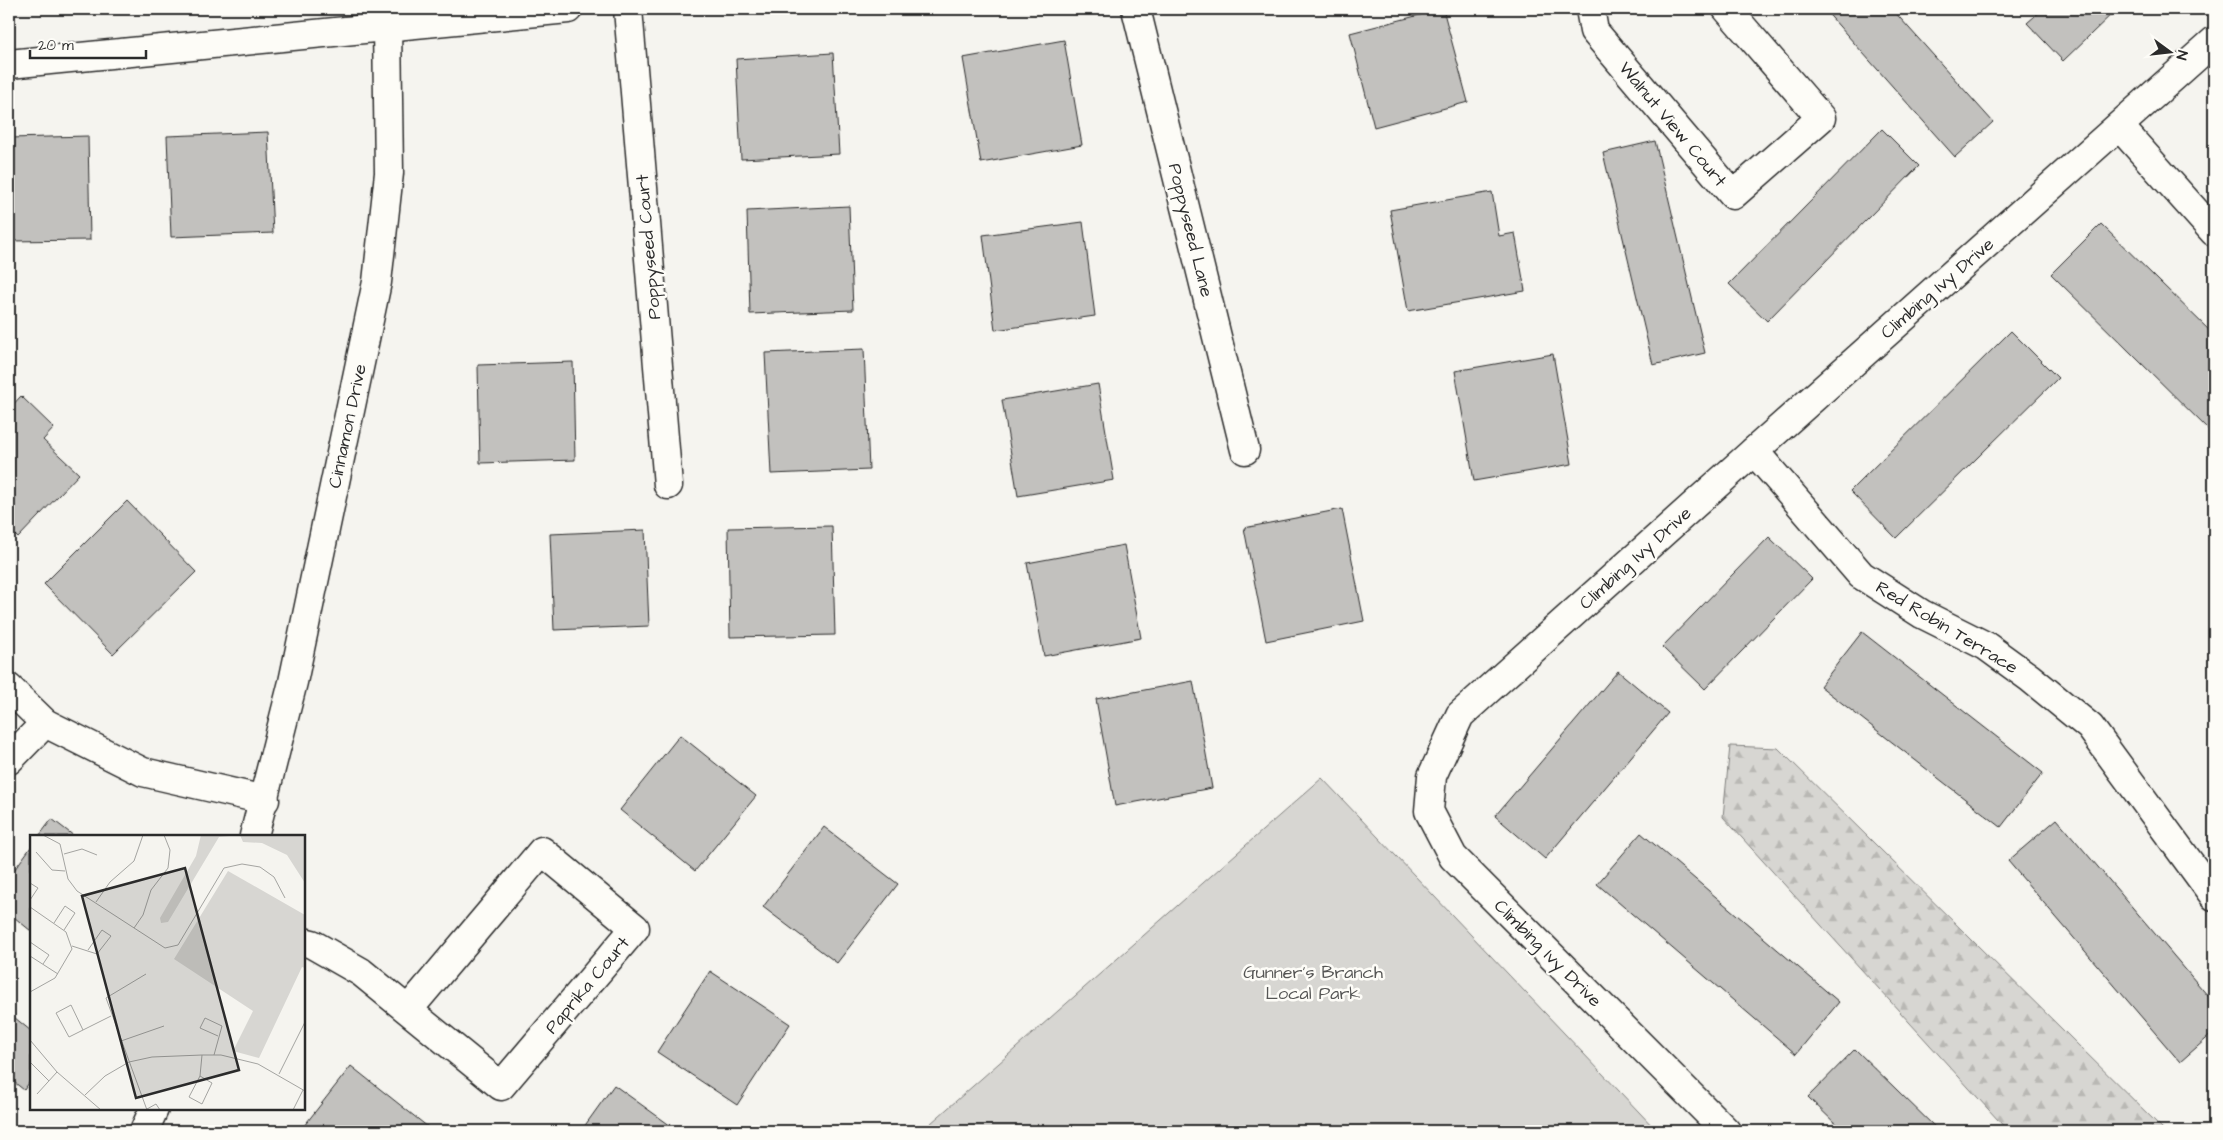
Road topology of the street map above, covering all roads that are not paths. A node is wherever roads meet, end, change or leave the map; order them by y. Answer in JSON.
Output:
{"nodes":[{"id":1,"x":568,"y":9,"type":"edge"},
{"id":2,"x":628,"y":9,"type":"edge"},
{"id":3,"x":1136,"y":9,"type":"edge"},
{"id":4,"x":1590,"y":9,"type":"edge"},
{"id":5,"x":1727,"y":9,"type":"edge"},
{"id":6,"x":386,"y":17,"type":"edge"},
{"id":7,"x":2214,"y":41,"type":"edge"},
{"id":8,"x":9,"y":64,"type":"edge"},
{"id":9,"x":2120,"y":127,"type":"junction"},
{"id":10,"x":2214,"y":232,"type":"edge"},
{"id":11,"x":1245,"y":450,"type":"dead end"},
{"id":12,"x":1754,"y":451,"type":"junction"},
{"id":13,"x":668,"y":485,"type":"dead end"},
{"id":14,"x":9,"y":688,"type":"edge"},
{"id":15,"x":45,"y":723,"type":"junction"},
{"id":16,"x":9,"y":760,"type":"edge"},
{"id":17,"x":265,"y":800,"type":"junction"},
{"id":18,"x":254,"y":835,"type":"edge"},
{"id":19,"x":2214,"y":896,"type":"edge"},
{"id":20,"x":305,"y":942,"type":"edge"},
{"id":21,"x":408,"y":1010,"type":"junction"},
{"id":22,"x":154,"y":1110,"type":"edge"},
{"id":23,"x":144,"y":1131,"type":"edge"},
{"id":24,"x":1726,"y":1131,"type":"edge"}],
"edges":[{"from":1,"to":6,"type":"street"},
{"from":2,"to":13,"type":"street","name":"Poppyseed Court"},
{"from":3,"to":11,"type":"street","name":"Poppyseed Lane"},
{"from":4,"to":5,"type":"street","name":"Walnut View Court"},
{"from":6,"to":8,"type":"street"},
{"from":6,"to":17,"type":"street","name":"Cinnamon Drive"},
{"from":7,"to":9,"type":"street","name":"Climbing Ivy Drive"},
{"from":9,"to":10,"type":"street"},
{"from":9,"to":12,"type":"street","name":"Climbing Ivy Drive"},
{"from":12,"to":19,"type":"street","name":"Red Robin Terrace"},
{"from":12,"to":24,"type":"street","name":"Climbing Ivy Drive"},
{"from":14,"to":15,"type":"street"},
{"from":15,"to":16,"type":"street"},
{"from":15,"to":17,"type":"street"},
{"from":17,"to":18,"type":"street","name":"Cinnamon Drive"},
{"from":20,"to":21,"type":"street","name":"Paprika Court"},
{"from":21,"to":21,"type":"street","name":"Paprika Court"},
{"from":22,"to":23,"type":"street"}]}
